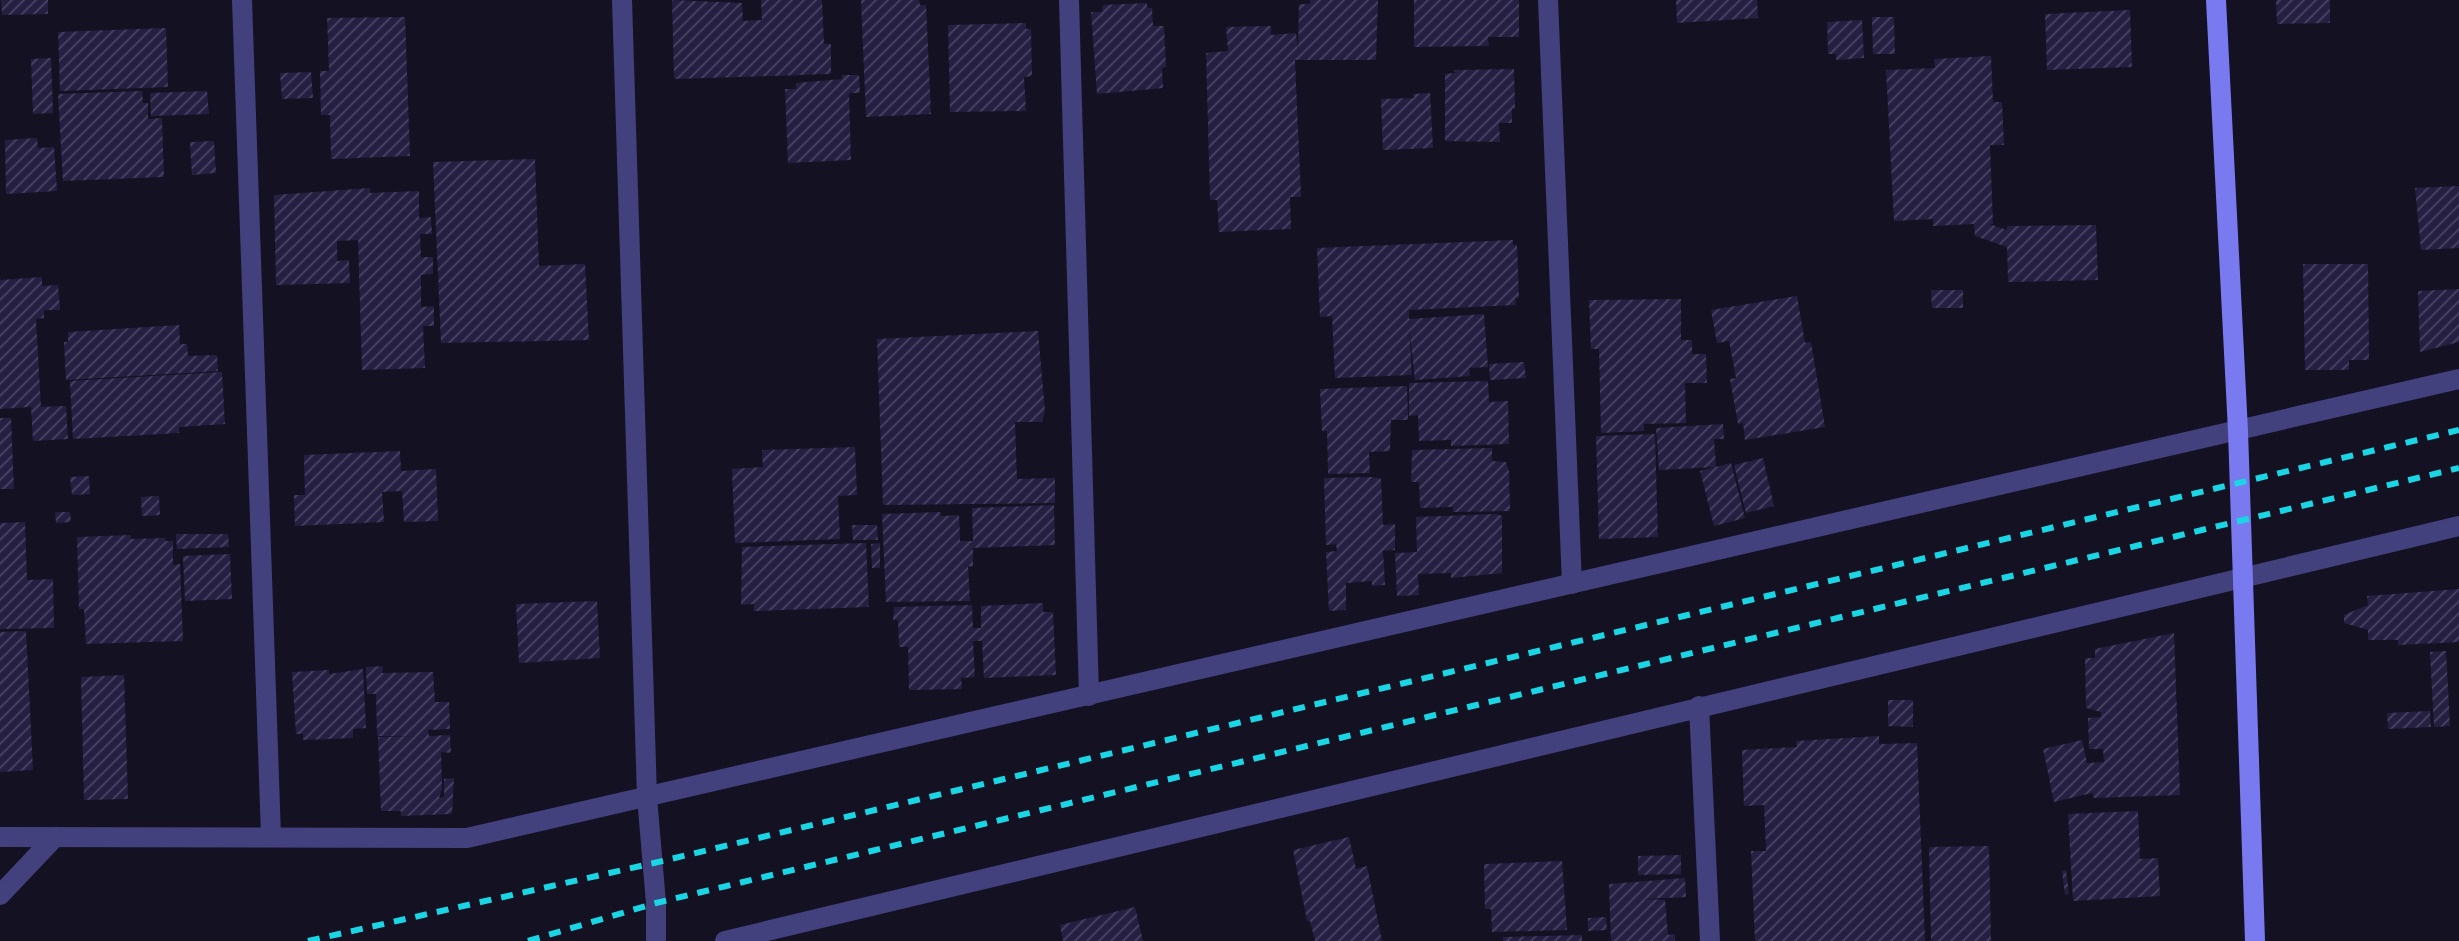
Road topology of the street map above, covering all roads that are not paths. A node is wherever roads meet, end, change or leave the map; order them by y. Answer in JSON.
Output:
{"nodes":[{"id":1,"x":242,"y":0,"type":"edge"},
{"id":2,"x":622,"y":0,"type":"edge"},
{"id":3,"x":1069,"y":0,"type":"edge"},
{"id":4,"x":1548,"y":0,"type":"edge"},
{"id":5,"x":2216,"y":0,"type":"edge"},
{"id":6,"x":2459,"y":379,"type":"edge"},
{"id":7,"x":2238,"y":431,"type":"junction"},
{"id":8,"x":2459,"y":526,"type":"edge"},
{"id":9,"x":2240,"y":577,"type":"junction"},
{"id":10,"x":1572,"y":584,"type":"junction"},
{"id":11,"x":1089,"y":696,"type":"junction"},
{"id":12,"x":1699,"y":706,"type":"junction"},
{"id":13,"x":647,"y":797,"type":"junction"},
{"id":14,"x":271,"y":836,"type":"junction"},
{"id":15,"x":0,"y":837,"type":"edge"},
{"id":16,"x":55,"y":837,"type":"junction"},
{"id":17,"x":0,"y":895,"type":"edge"},
{"id":18,"x":656,"y":941,"type":"edge"},
{"id":19,"x":725,"y":941,"type":"edge"},
{"id":20,"x":1710,"y":941,"type":"edge"},
{"id":21,"x":2255,"y":941,"type":"edge"}],
"edges":[{"from":1,"to":14,"type":"street"},
{"from":2,"to":13,"type":"street"},
{"from":3,"to":11,"type":"street"},
{"from":4,"to":10,"type":"street"},
{"from":5,"to":7,"type":"street"},
{"from":6,"to":7,"type":"street"},
{"from":7,"to":9,"type":"street"},
{"from":7,"to":10,"type":"street"},
{"from":8,"to":9,"type":"street"},
{"from":9,"to":12,"type":"street"},
{"from":9,"to":21,"type":"street"},
{"from":10,"to":11,"type":"street"},
{"from":11,"to":13,"type":"street"},
{"from":12,"to":19,"type":"street"},
{"from":12,"to":20,"type":"street"},
{"from":13,"to":14,"type":"street"},
{"from":13,"to":18,"type":"street"},
{"from":14,"to":16,"type":"street"},
{"from":15,"to":16,"type":"street"},
{"from":16,"to":17,"type":"street"}]}
